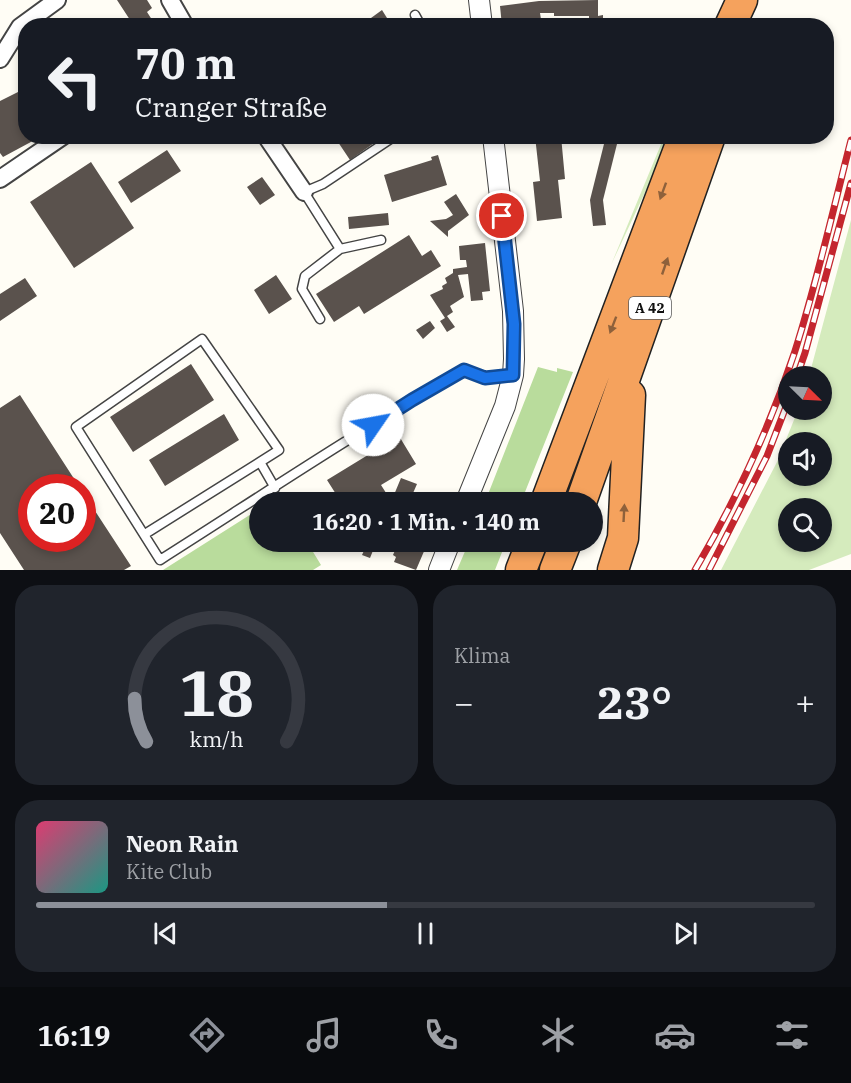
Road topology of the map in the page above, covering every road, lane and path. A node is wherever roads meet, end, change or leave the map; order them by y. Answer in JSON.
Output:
{"nodes":[{"id":1,"x":52,"y":0,"type":"edge"},
{"id":2,"x":170,"y":0,"type":"edge"},
{"id":3,"x":479,"y":0,"type":"edge"},
{"id":4,"x":742,"y":0,"type":"edge"},
{"id":5,"x":762,"y":0,"type":"edge"},
{"id":6,"x":415,"y":15,"type":"dead end"},
{"id":7,"x":31,"y":18,"type":"edge"},
{"id":8,"x":181,"y":18,"type":"edge"},
{"id":9,"x":417,"y":18,"type":"edge"},
{"id":10,"x":481,"y":18,"type":"edge"},
{"id":11,"x":734,"y":18,"type":"edge"},
{"id":12,"x":754,"y":18,"type":"edge"},
{"id":13,"x":18,"y":27,"type":"edge"},
{"id":14,"x":0,"y":30,"type":"edge"},
{"id":15,"x":18,"y":30,"type":"edge"},
{"id":16,"x":0,"y":59,"type":"edge"},
{"id":17,"x":51,"y":144,"type":"edge"},
{"id":18,"x":271,"y":144,"type":"edge"},
{"id":19,"x":383,"y":144,"type":"edge"},
{"id":20,"x":494,"y":144,"type":"edge"},
{"id":21,"x":681,"y":144,"type":"edge"},
{"id":22,"x":707,"y":144,"type":"edge"},
{"id":23,"x":0,"y":179,"type":"edge"},
{"id":24,"x":304,"y":192,"type":"junction"},
{"id":25,"x":381,"y":240,"type":"dead end"},
{"id":26,"x":340,"y":249,"type":"junction"},
{"id":27,"x":320,"y":319,"type":"dead end"},
{"id":28,"x":631,"y":363,"type":"junction"},
{"id":29,"x":513,"y":375,"type":"junction"},
{"id":30,"x":260,"y":462,"type":"junction"},
{"id":31,"x":275,"y":488,"type":"junction"},
{"id":32,"x":470,"y":492,"type":"edge"},
{"id":33,"x":550,"y":492,"type":"edge"},
{"id":34,"x":585,"y":492,"type":"edge"},
{"id":35,"x":145,"y":534,"type":"junction"},
{"id":36,"x":446,"y":552,"type":"edge"},
{"id":37,"x":528,"y":552,"type":"edge"},
{"id":38,"x":562,"y":552,"type":"edge"},
{"id":39,"x":439,"y":570,"type":"edge"},
{"id":40,"x":521,"y":570,"type":"edge"},
{"id":41,"x":555,"y":570,"type":"edge"},
{"id":42,"x":613,"y":570,"type":"edge"}],
"edges":[{"from":1,"to":7,"type":"street"},
{"from":2,"to":8,"type":"street"},
{"from":3,"to":10,"type":"street"},
{"from":4,"to":11,"type":"highway"},
{"from":5,"to":12,"type":"highway"},
{"from":6,"to":9,"type":"lane"},
{"from":13,"to":14,"type":"street"},
{"from":15,"to":16,"type":"street"},
{"from":17,"to":23,"type":"street"},
{"from":18,"to":24,"type":"street"},
{"from":19,"to":24,"type":"lane"},
{"from":20,"to":29,"type":"street"},
{"from":21,"to":33,"type":"highway","number":"A 42","one_way":true},
{"from":28,"to":22,"type":"highway","number":"A 42","one_way":true},
{"from":24,"to":26,"type":"lane"},
{"from":25,"to":26,"type":"lane"},
{"from":26,"to":27,"type":"lane"},
{"from":28,"to":34,"type":"highway","number":"A 42"},
{"from":42,"to":28,"type":"highway","one_way":true},
{"from":29,"to":31,"type":"lane"},
{"from":29,"to":32,"type":"street"},
{"from":30,"to":31,"type":"lane"},
{"from":30,"to":35,"type":"lane"},
{"from":30,"to":35,"type":"lane"},
{"from":31,"to":35,"type":"lane"},
{"from":36,"to":39,"type":"street"},
{"from":37,"to":40,"type":"highway"},
{"from":38,"to":41,"type":"highway"}]}
